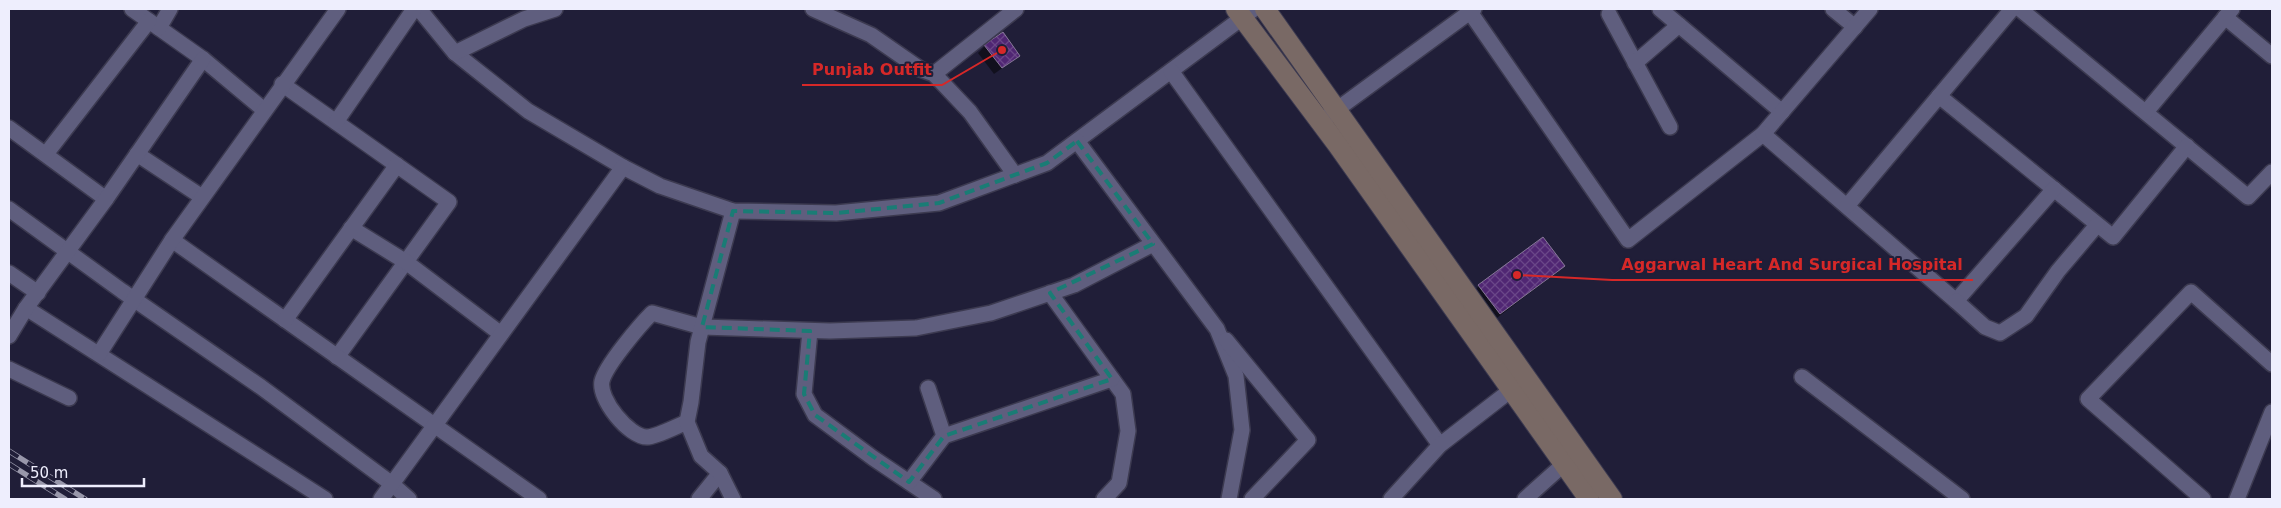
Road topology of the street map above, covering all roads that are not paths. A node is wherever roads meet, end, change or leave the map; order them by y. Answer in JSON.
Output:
{"nodes":[{"id":1,"x":132,"y":9,"type":"edge"},
{"id":2,"x":170,"y":9,"type":"edge"},
{"id":3,"x":338,"y":9,"type":"edge"},
{"id":4,"x":414,"y":9,"type":"edge"},
{"id":5,"x":420,"y":9,"type":"edge"},
{"id":6,"x":555,"y":9,"type":"edge"},
{"id":7,"x":814,"y":9,"type":"edge"},
{"id":8,"x":1016,"y":9,"type":"edge"},
{"id":9,"x":1265,"y":9,"type":"edge"},
{"id":10,"x":1660,"y":9,"type":"edge"},
{"id":11,"x":1833,"y":9,"type":"edge"},
{"id":12,"x":1870,"y":9,"type":"edge"},
{"id":13,"x":2012,"y":9,"type":"edge"},
{"id":14,"x":2020,"y":9,"type":"edge"},
{"id":15,"x":1472,"y":10,"type":"edge"},
{"id":16,"x":1244,"y":12,"type":"edge"},
{"id":17,"x":2228,"y":13,"type":"edge"},
{"id":18,"x":1608,"y":14,"type":"dead end"},
{"id":19,"x":154,"y":24,"type":"junction"},
{"id":20,"x":1679,"y":24,"type":"junction"},
{"id":21,"x":1855,"y":27,"type":"junction"},
{"id":22,"x":455,"y":53,"type":"junction"},
{"id":23,"x":2272,"y":56,"type":"edge"},
{"id":24,"x":203,"y":59,"type":"junction"},
{"id":25,"x":1635,"y":63,"type":"junction"},
{"id":26,"x":1171,"y":71,"type":"junction"},
{"id":27,"x":934,"y":74,"type":"junction"},
{"id":28,"x":282,"y":84,"type":"junction"},
{"id":29,"x":1939,"y":96,"type":"junction"},
{"id":30,"x":264,"y":110,"type":"junction"},
{"id":31,"x":1337,"y":110,"type":"junction"},
{"id":32,"x":1782,"y":112,"type":"junction"},
{"id":33,"x":2146,"y":112,"type":"junction"},
{"id":34,"x":336,"y":122,"type":"junction"},
{"id":35,"x":1320,"y":122,"type":"junction"},
{"id":36,"x":1670,"y":127,"type":"dead end"},
{"id":37,"x":9,"y":128,"type":"edge"},
{"id":38,"x":1763,"y":134,"type":"junction"},
{"id":39,"x":1077,"y":141,"type":"junction"},
{"id":40,"x":2187,"y":146,"type":"junction"},
{"id":41,"x":46,"y":154,"type":"junction"},
{"id":42,"x":137,"y":154,"type":"junction"},
{"id":43,"x":397,"y":165,"type":"junction"},
{"id":44,"x":623,"y":167,"type":"junction"},
{"id":45,"x":2272,"y":172,"type":"edge"},
{"id":46,"x":1015,"y":175,"type":"junction"},
{"id":47,"x":2054,"y":189,"type":"junction"},
{"id":48,"x":202,"y":197,"type":"junction"},
{"id":49,"x":106,"y":199,"type":"junction"},
{"id":50,"x":1847,"y":206,"type":"junction"},
{"id":51,"x":9,"y":209,"type":"edge"},
{"id":52,"x":733,"y":211,"type":"junction"},
{"id":53,"x":2098,"y":225,"type":"junction"},
{"id":54,"x":351,"y":228,"type":"junction"},
{"id":55,"x":172,"y":240,"type":"junction"},
{"id":56,"x":1153,"y":244,"type":"junction"},
{"id":57,"x":69,"y":250,"type":"junction"},
{"id":58,"x":406,"y":262,"type":"junction"},
{"id":59,"x":9,"y":273,"type":"edge"},
{"id":60,"x":38,"y":293,"type":"junction"},
{"id":61,"x":1050,"y":293,"type":"junction"},
{"id":62,"x":134,"y":299,"type":"junction"},
{"id":63,"x":1956,"y":301,"type":"junction"},
{"id":64,"x":26,"y":308,"type":"junction"},
{"id":65,"x":286,"y":320,"type":"junction"},
{"id":66,"x":702,"y":327,"type":"junction"},
{"id":67,"x":1217,"y":329,"type":"junction"},
{"id":68,"x":810,"y":331,"type":"junction"},
{"id":69,"x":501,"y":334,"type":"junction"},
{"id":70,"x":9,"y":336,"type":"edge"},
{"id":71,"x":99,"y":354,"type":"junction"},
{"id":72,"x":337,"y":357,"type":"junction"},
{"id":73,"x":2272,"y":364,"type":"edge"},
{"id":74,"x":9,"y":369,"type":"edge"},
{"id":75,"x":1802,"y":377,"type":"dead end"},
{"id":76,"x":1112,"y":379,"type":"junction"},
{"id":77,"x":928,"y":388,"type":"dead end"},
{"id":78,"x":1511,"y":390,"type":"junction"},
{"id":79,"x":69,"y":398,"type":"dead end"},
{"id":80,"x":2272,"y":412,"type":"edge"},
{"id":81,"x":687,"y":422,"type":"junction"},
{"id":82,"x":434,"y":425,"type":"junction"},
{"id":83,"x":944,"y":436,"type":"junction"},
{"id":84,"x":1440,"y":445,"type":"junction"},
{"id":85,"x":1564,"y":464,"type":"junction"},
{"id":86,"x":720,"y":473,"type":"junction"},
{"id":87,"x":909,"y":482,"type":"junction"},
{"id":88,"x":392,"y":484,"type":"junction"},
{"id":89,"x":326,"y":499,"type":"edge"},
{"id":90,"x":381,"y":499,"type":"edge"},
{"id":91,"x":409,"y":499,"type":"edge"},
{"id":92,"x":539,"y":499,"type":"edge"},
{"id":93,"x":699,"y":499,"type":"edge"},
{"id":94,"x":733,"y":499,"type":"edge"},
{"id":95,"x":934,"y":499,"type":"edge"},
{"id":96,"x":1104,"y":499,"type":"edge"},
{"id":97,"x":1230,"y":499,"type":"edge"},
{"id":98,"x":1252,"y":499,"type":"edge"},
{"id":99,"x":1391,"y":499,"type":"edge"},
{"id":100,"x":1525,"y":499,"type":"edge"},
{"id":101,"x":1589,"y":499,"type":"edge"},
{"id":102,"x":1612,"y":499,"type":"edge"},
{"id":103,"x":1962,"y":499,"type":"edge"},
{"id":104,"x":2203,"y":499,"type":"edge"},
{"id":105,"x":2237,"y":499,"type":"edge"}],
"edges":[{"from":1,"to":19,"type":"street"},
{"from":2,"to":19,"type":"street"},
{"from":3,"to":28,"type":"street"},
{"from":4,"to":34,"type":"street"},
{"from":5,"to":22,"type":"street"},
{"from":6,"to":22,"type":"street"},
{"from":7,"to":27,"type":"street"},
{"from":8,"to":27,"type":"street"},
{"from":9,"to":31,"type":"main road"},
{"from":10,"to":20,"type":"street"},
{"from":11,"to":21,"type":"street"},
{"from":12,"to":21,"type":"street"},
{"from":13,"to":29,"type":"street"},
{"from":14,"to":33,"type":"street"},
{"from":15,"to":31,"type":"street"},
{"from":15,"to":38,"type":"street"},
{"from":16,"to":26,"type":"street"},
{"from":16,"to":35,"type":"main road"},
{"from":17,"to":23,"type":"street"},
{"from":17,"to":33,"type":"street"},
{"from":18,"to":25,"type":"street"},
{"from":19,"to":24,"type":"street"},
{"from":19,"to":41,"type":"street"},
{"from":20,"to":25,"type":"street"},
{"from":20,"to":32,"type":"street"},
{"from":21,"to":32,"type":"street"},
{"from":22,"to":44,"type":"street"},
{"from":24,"to":30,"type":"street"},
{"from":24,"to":42,"type":"street"},
{"from":25,"to":36,"type":"street"},
{"from":26,"to":39,"type":"street"},
{"from":26,"to":84,"type":"street"},
{"from":27,"to":46,"type":"street"},
{"from":28,"to":30,"type":"street"},
{"from":28,"to":34,"type":"street"},
{"from":29,"to":47,"type":"street"},
{"from":29,"to":50,"type":"street"},
{"from":30,"to":48,"type":"street"},
{"from":31,"to":35,"type":"street"},
{"from":31,"to":102,"type":"main road"},
{"from":32,"to":38,"type":"street"},
{"from":33,"to":40,"type":"street"},
{"from":34,"to":43,"type":"street"},
{"from":35,"to":78,"type":"main road"},
{"from":37,"to":41,"type":"street"},
{"from":38,"to":50,"type":"street"},
{"from":39,"to":46,"type":"street"},
{"from":39,"to":56,"type":"street"},
{"from":40,"to":45,"type":"street"},
{"from":40,"to":53,"type":"street"},
{"from":41,"to":49,"type":"street"},
{"from":42,"to":48,"type":"street"},
{"from":42,"to":49,"type":"street"},
{"from":43,"to":54,"type":"street"},
{"from":43,"to":58,"type":"street"},
{"from":44,"to":52,"type":"street"},
{"from":44,"to":69,"type":"street"},
{"from":46,"to":52,"type":"street"},
{"from":47,"to":53,"type":"street"},
{"from":47,"to":63,"type":"street"},
{"from":48,"to":55,"type":"street"},
{"from":49,"to":57,"type":"street"},
{"from":50,"to":63,"type":"street"},
{"from":51,"to":57,"type":"street"},
{"from":52,"to":66,"type":"street"},
{"from":53,"to":63,"type":"street"},
{"from":54,"to":58,"type":"street"},
{"from":54,"to":65,"type":"street"},
{"from":55,"to":62,"type":"street"},
{"from":55,"to":65,"type":"street"},
{"from":56,"to":61,"type":"street"},
{"from":56,"to":67,"type":"street"},
{"from":57,"to":60,"type":"street"},
{"from":57,"to":62,"type":"street"},
{"from":58,"to":69,"type":"street"},
{"from":58,"to":72,"type":"street"},
{"from":59,"to":60,"type":"street"},
{"from":60,"to":64,"type":"street"},
{"from":61,"to":68,"type":"street"},
{"from":61,"to":76,"type":"street"},
{"from":62,"to":71,"type":"street"},
{"from":62,"to":88,"type":"street"},
{"from":64,"to":70,"type":"street"},
{"from":64,"to":71,"type":"street"},
{"from":65,"to":72,"type":"street"},
{"from":66,"to":68,"type":"street"},
{"from":66,"to":81,"type":"street"},
{"from":66,"to":81,"type":"street"},
{"from":67,"to":97,"type":"street"},
{"from":67,"to":98,"type":"street"},
{"from":68,"to":87,"type":"street"},
{"from":69,"to":82,"type":"street"},
{"from":71,"to":89,"type":"street"},
{"from":72,"to":82,"type":"street"},
{"from":73,"to":104,"type":"street"},
{"from":74,"to":79,"type":"street"},
{"from":75,"to":103,"type":"street"},
{"from":76,"to":83,"type":"street"},
{"from":76,"to":96,"type":"street"},
{"from":77,"to":83,"type":"street"},
{"from":78,"to":84,"type":"street"},
{"from":78,"to":85,"type":"main road"},
{"from":80,"to":105,"type":"street"},
{"from":81,"to":86,"type":"street"},
{"from":82,"to":88,"type":"street"},
{"from":82,"to":92,"type":"street"},
{"from":83,"to":87,"type":"street"},
{"from":84,"to":99,"type":"street"},
{"from":85,"to":100,"type":"street"},
{"from":85,"to":101,"type":"main road"},
{"from":86,"to":93,"type":"street"},
{"from":86,"to":94,"type":"street"},
{"from":87,"to":95,"type":"street"},
{"from":88,"to":90,"type":"street"},
{"from":88,"to":91,"type":"street"}]}
